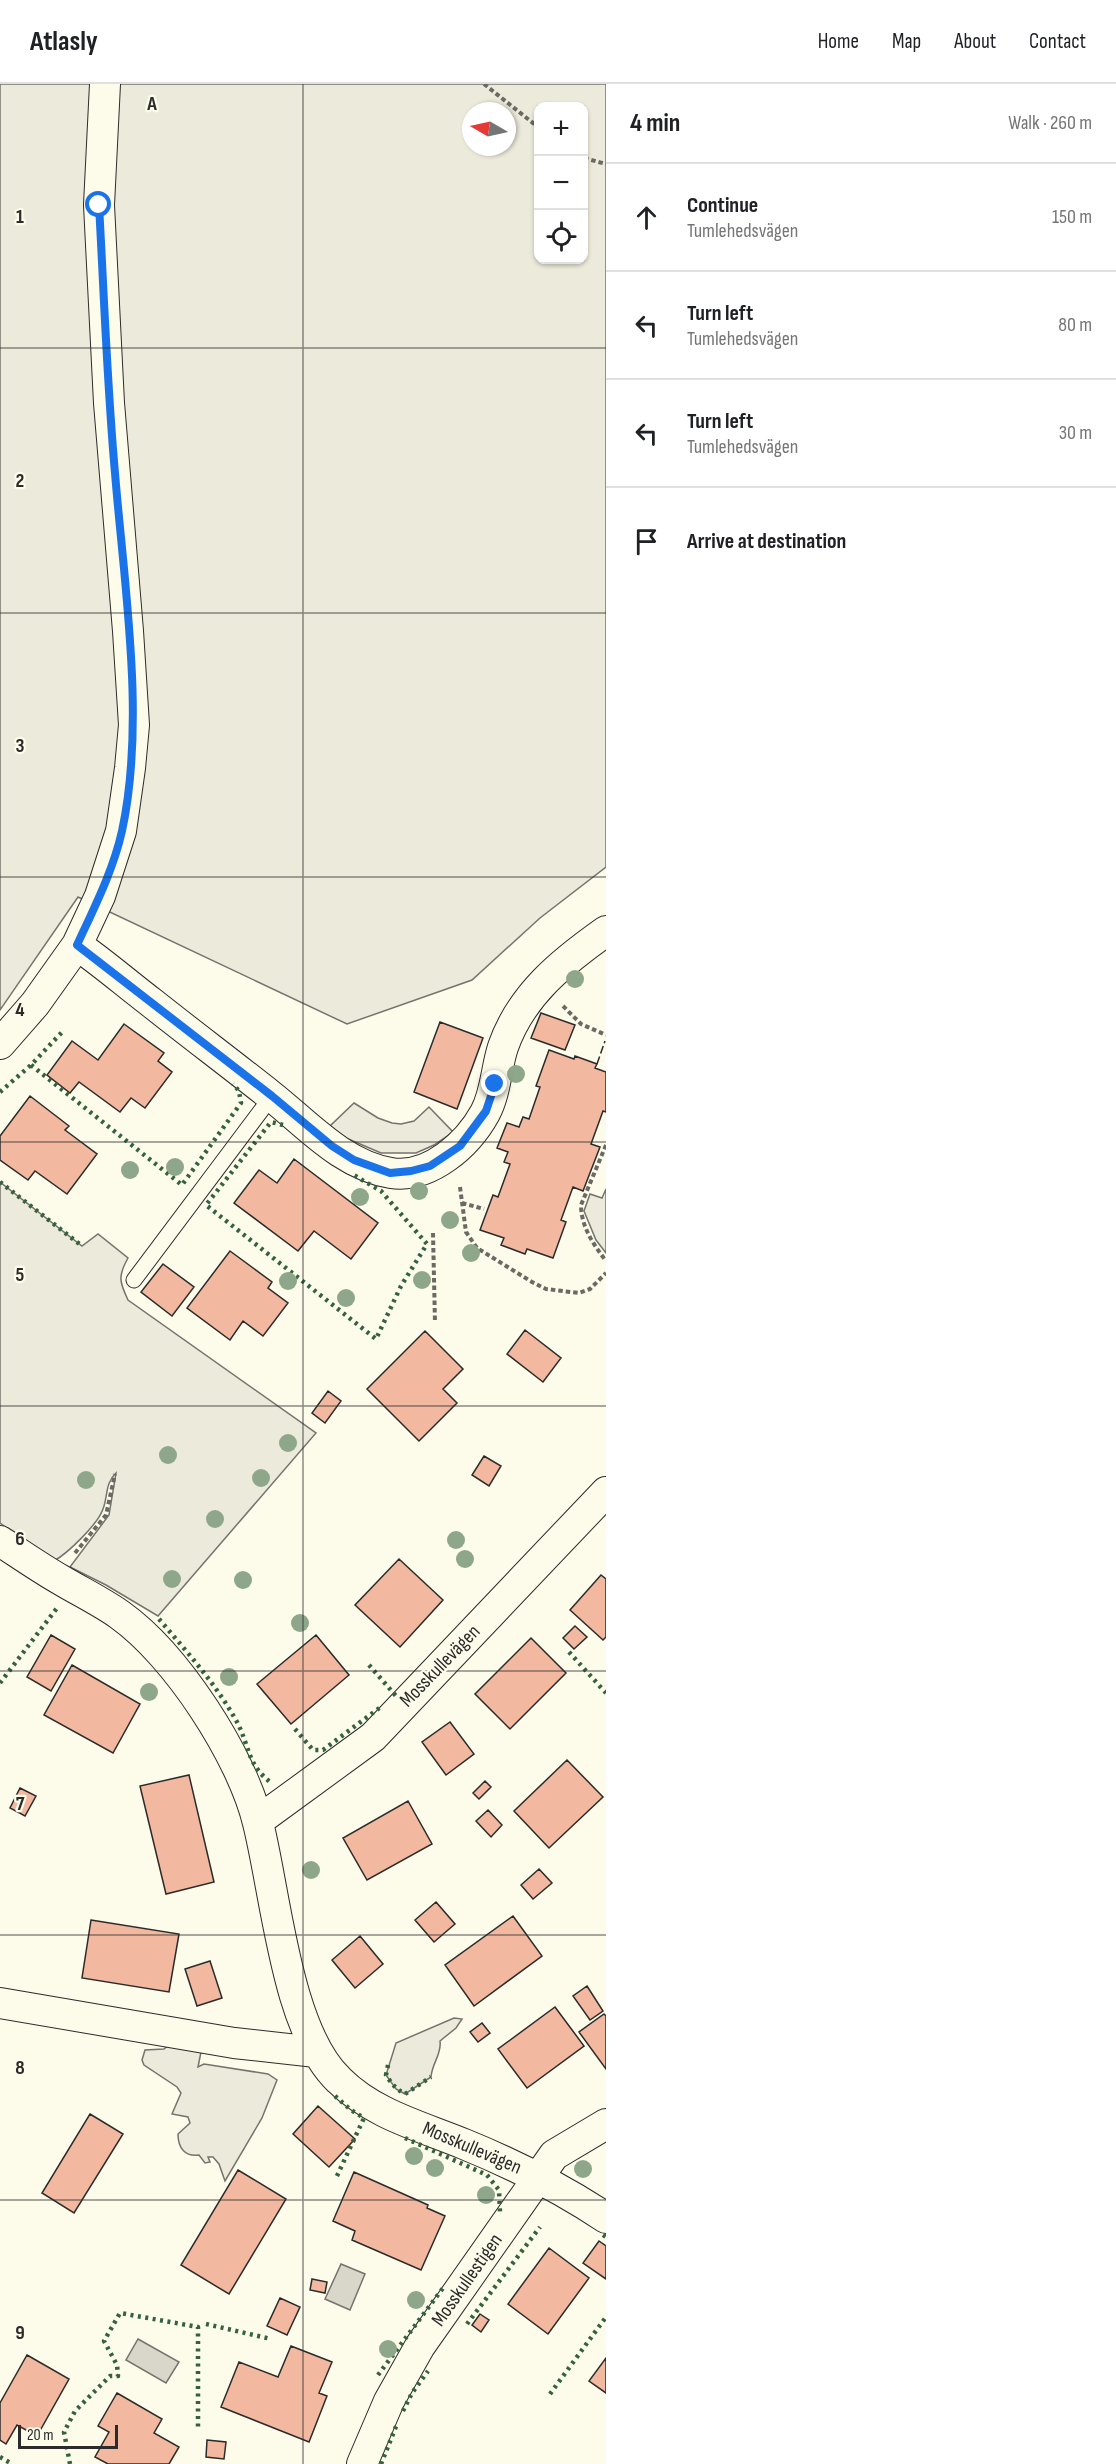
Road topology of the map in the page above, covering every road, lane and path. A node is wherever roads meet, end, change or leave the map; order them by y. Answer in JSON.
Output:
{"nodes":[{"id":1,"x":105,"y":84,"type":"edge"},
{"id":2,"x":484,"y":84,"type":"edge"},
{"id":3,"x":534,"y":124,"type":"edge"},
{"id":4,"x":588,"y":159,"type":"edge"},
{"id":5,"x":606,"y":164,"type":"edge"},
{"id":6,"x":606,"y":931,"type":"edge"},
{"id":7,"x":77,"y":945,"type":"junction"},
{"id":8,"x":544,"y":982,"type":"junction"},
{"id":9,"x":606,"y":1035,"type":"edge"},
{"id":10,"x":0,"y":1044,"type":"edge"},
{"id":11,"x":272,"y":1096,"type":"junction"},
{"id":12,"x":606,"y":1145,"type":"edge"},
{"id":13,"x":435,"y":1163,"type":"junction"},
{"id":14,"x":462,"y":1203,"type":"junction"},
{"id":15,"x":484,"y":1209,"type":"dead end"},
{"id":16,"x":433,"y":1233,"type":"dead end"},
{"id":17,"x":606,"y":1261,"type":"edge"},
{"id":18,"x":606,"y":1273,"type":"edge"},
{"id":19,"x":134,"y":1280,"type":"dead end"},
{"id":20,"x":435,"y":1323,"type":"dead end"},
{"id":21,"x":115,"y":1474,"type":"dead end"},
{"id":22,"x":606,"y":1492,"type":"edge"},
{"id":23,"x":0,"y":1541,"type":"edge"},
{"id":24,"x":55,"y":1577,"type":"junction"},
{"id":25,"x":258,"y":1821,"type":"junction"},
{"id":26,"x":0,"y":2003,"type":"edge"},
{"id":27,"x":316,"y":2052,"type":"junction"},
{"id":28,"x":606,"y":2124,"type":"edge"},
{"id":29,"x":540,"y":2178,"type":"junction"},
{"id":30,"x":606,"y":2218,"type":"edge"},
{"id":31,"x":362,"y":2464,"type":"edge"}],
"edges":[{"from":1,"to":7,"type":"street"},
{"from":2,"to":3,"type":"path"},
{"from":4,"to":5,"type":"path"},
{"from":6,"to":8,"type":"street"},
{"from":7,"to":10,"type":"street"},
{"from":7,"to":11,"type":"street"},
{"from":8,"to":9,"type":"path"},
{"from":8,"to":13,"type":"street"},
{"from":11,"to":13,"type":"street"},
{"from":11,"to":19,"type":"lane"},
{"from":12,"to":17,"type":"path"},
{"from":13,"to":14,"type":"path"},
{"from":14,"to":15,"type":"path"},
{"from":14,"to":18,"type":"path"},
{"from":16,"to":20,"type":"path"},
{"from":21,"to":24,"type":"path"},
{"from":22,"to":25,"type":"street","name":"Mosskullevägen"},
{"from":23,"to":24,"type":"street","name":"Mosskullevägen"},
{"from":24,"to":25,"type":"street","name":"Mosskullevägen"},
{"from":25,"to":27,"type":"street","name":"Mosskullevägen"},
{"from":26,"to":27,"type":"street"},
{"from":27,"to":29,"type":"street","name":"Mosskullevägen"},
{"from":28,"to":29,"type":"street","name":"Mosskullestigen"},
{"from":29,"to":30,"type":"street","name":"Mosskullevägen"},
{"from":29,"to":31,"type":"street","name":"Mosskullestigen"}]}
